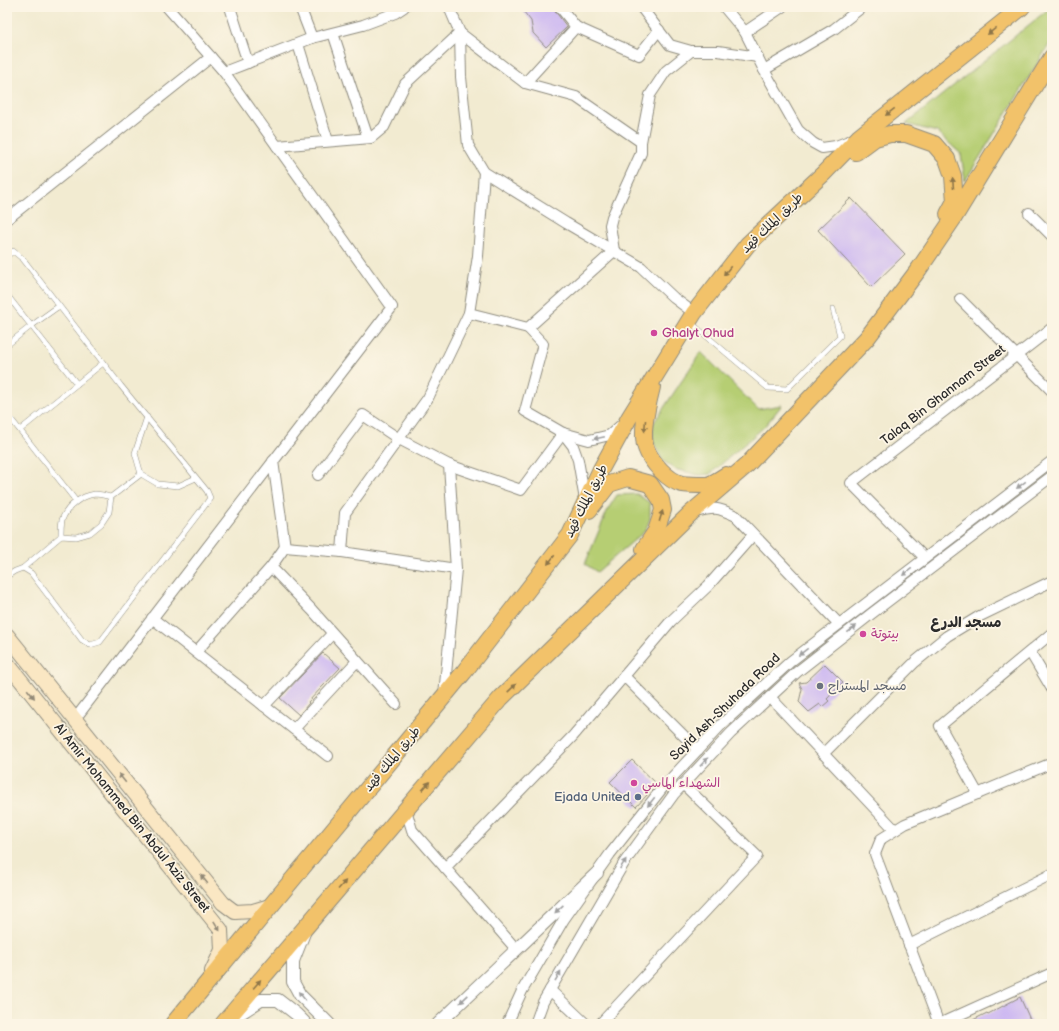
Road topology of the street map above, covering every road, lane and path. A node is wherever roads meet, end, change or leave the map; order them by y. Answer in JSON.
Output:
{"nodes":[{"id":1,"x":167,"y":7,"type":"edge"},
{"id":2,"x":230,"y":7,"type":"edge"},
{"id":3,"x":300,"y":7,"type":"edge"},
{"id":4,"x":404,"y":7,"type":"edge"},
{"id":5,"x":449,"y":7,"type":"edge"},
{"id":6,"x":560,"y":7,"type":"edge"},
{"id":7,"x":641,"y":7,"type":"edge"},
{"id":8,"x":724,"y":7,"type":"edge"},
{"id":9,"x":782,"y":7,"type":"edge"},
{"id":10,"x":862,"y":7,"type":"edge"},
{"id":11,"x":1022,"y":7,"type":"edge"},
{"id":12,"x":576,"y":27,"type":"junction"},
{"id":13,"x":659,"y":30,"type":"junction"},
{"id":14,"x":745,"y":32,"type":"junction"},
{"id":15,"x":333,"y":33,"type":"junction"},
{"id":16,"x":460,"y":33,"type":"junction"},
{"id":17,"x":312,"y":38,"type":"junction"},
{"id":18,"x":298,"y":44,"type":"junction"},
{"id":19,"x":691,"y":51,"type":"junction"},
{"id":20,"x":210,"y":57,"type":"junction"},
{"id":21,"x":758,"y":57,"type":"junction"},
{"id":22,"x":1052,"y":57,"type":"edge"},
{"id":23,"x":248,"y":63,"type":"junction"},
{"id":24,"x":764,"y":70,"type":"junction"},
{"id":25,"x":224,"y":72,"type":"junction"},
{"id":26,"x":525,"y":83,"type":"junction"},
{"id":27,"x":859,"y":137,"type":"junction"},
{"id":28,"x":368,"y":138,"type":"junction"},
{"id":29,"x":328,"y":141,"type":"junction"},
{"id":30,"x":641,"y":142,"type":"junction"},
{"id":31,"x":277,"y":146,"type":"junction"},
{"id":32,"x":484,"y":172,"type":"junction"},
{"id":33,"x":823,"y":174,"type":"junction"},
{"id":34,"x":1029,"y":212,"type":"dead end"},
{"id":35,"x":7,"y":219,"type":"edge"},
{"id":36,"x":1052,"y":236,"type":"edge"},
{"id":37,"x":614,"y":251,"type":"junction"},
{"id":38,"x":7,"y":256,"type":"edge"},
{"id":39,"x":919,"y":269,"type":"junction"},
{"id":40,"x":7,"y":295,"type":"edge"},
{"id":41,"x":960,"y":299,"type":"dead end"},
{"id":42,"x":59,"y":306,"type":"junction"},
{"id":43,"x":833,"y":309,"type":"dead end"},
{"id":44,"x":469,"y":313,"type":"junction"},
{"id":45,"x":691,"y":317,"type":"junction"},
{"id":46,"x":31,"y":326,"type":"junction"},
{"id":47,"x":528,"y":328,"type":"junction"},
{"id":48,"x":1052,"y":328,"type":"edge"},
{"id":49,"x":7,"y":345,"type":"edge"},
{"id":50,"x":1016,"y":355,"type":"junction"},
{"id":51,"x":103,"y":363,"type":"junction"},
{"id":52,"x":655,"y":374,"type":"junction"},
{"id":53,"x":77,"y":384,"type":"junction"},
{"id":54,"x":1052,"y":391,"type":"edge"},
{"id":55,"x":7,"y":414,"type":"edge"},
{"id":56,"x":147,"y":417,"type":"junction"},
{"id":57,"x":628,"y":418,"type":"junction"},
{"id":58,"x":20,"y":430,"type":"junction"},
{"id":59,"x":563,"y":433,"type":"junction"},
{"id":60,"x":399,"y":439,"type":"junction"},
{"id":61,"x":273,"y":461,"type":"junction"},
{"id":62,"x":1052,"y":461,"type":"edge"},
{"id":63,"x":449,"y":465,"type":"junction"},
{"id":64,"x":747,"y":465,"type":"junction"},
{"id":65,"x":142,"y":474,"type":"junction"},
{"id":66,"x":318,"y":475,"type":"dead end"},
{"id":67,"x":1052,"y":476,"type":"edge"},
{"id":68,"x":196,"y":478,"type":"junction"},
{"id":69,"x":111,"y":497,"type":"junction"},
{"id":70,"x":76,"y":501,"type":"junction"},
{"id":71,"x":586,"y":502,"type":"junction"},
{"id":72,"x":691,"y":513,"type":"junction"},
{"id":73,"x":570,"y":535,"type":"junction"},
{"id":74,"x":753,"y":535,"type":"junction"},
{"id":75,"x":61,"y":536,"type":"junction"},
{"id":76,"x":285,"y":547,"type":"junction"},
{"id":77,"x":342,"y":552,"type":"junction"},
{"id":78,"x":925,"y":558,"type":"junction"},
{"id":79,"x":271,"y":567,"type":"junction"},
{"id":80,"x":22,"y":568,"type":"junction"},
{"id":81,"x":456,"y":569,"type":"junction"},
{"id":82,"x":628,"y":574,"type":"junction"},
{"id":83,"x":7,"y":576,"type":"edge"},
{"id":84,"x":1052,"y":581,"type":"edge"},
{"id":85,"x":152,"y":618,"type":"junction"},
{"id":86,"x":839,"y":624,"type":"junction"},
{"id":87,"x":332,"y":634,"type":"junction"},
{"id":88,"x":1052,"y":634,"type":"edge"},
{"id":89,"x":7,"y":635,"type":"edge"},
{"id":90,"x":196,"y":652,"type":"junction"},
{"id":91,"x":1030,"y":652,"type":"junction"},
{"id":92,"x":357,"y":661,"type":"junction"},
{"id":93,"x":7,"y":663,"type":"edge"},
{"id":94,"x":624,"y":676,"type":"junction"},
{"id":95,"x":1052,"y":690,"type":"edge"},
{"id":96,"x":444,"y":696,"type":"junction"},
{"id":97,"x":770,"y":697,"type":"junction"},
{"id":98,"x":396,"y":704,"type":"dead end"},
{"id":99,"x":264,"y":706,"type":"junction"},
{"id":100,"x":75,"y":719,"type":"junction"},
{"id":101,"x":294,"y":729,"type":"junction"},
{"id":102,"x":698,"y":750,"type":"junction"},
{"id":103,"x":823,"y":754,"type":"junction"},
{"id":104,"x":328,"y":756,"type":"dead end"},
{"id":105,"x":1052,"y":763,"type":"edge"},
{"id":106,"x":684,"y":784,"type":"junction"},
{"id":107,"x":978,"y":794,"type":"junction"},
{"id":108,"x":406,"y":810,"type":"junction"},
{"id":109,"x":895,"y":830,"type":"junction"},
{"id":110,"x":445,"y":868,"type":"junction"},
{"id":111,"x":597,"y":873,"type":"junction"},
{"id":112,"x":1052,"y":874,"type":"edge"},
{"id":113,"x":270,"y":906,"type":"junction"},
{"id":114,"x":308,"y":924,"type":"junction"},
{"id":115,"x":909,"y":945,"type":"junction"},
{"id":116,"x":516,"y":950,"type":"junction"},
{"id":117,"x":1052,"y":972,"type":"edge"},
{"id":118,"x":207,"y":983,"type":"junction"},
{"id":119,"x":550,"y":990,"type":"junction"},
{"id":120,"x":174,"y":1024,"type":"edge"},
{"id":121,"x":223,"y":1024,"type":"edge"},
{"id":122,"x":306,"y":1024,"type":"edge"},
{"id":123,"x":329,"y":1024,"type":"edge"},
{"id":124,"x":438,"y":1024,"type":"edge"},
{"id":125,"x":507,"y":1024,"type":"edge"},
{"id":126,"x":535,"y":1024,"type":"edge"},
{"id":127,"x":586,"y":1024,"type":"edge"},
{"id":128,"x":600,"y":1024,"type":"edge"},
{"id":129,"x":939,"y":1024,"type":"edge"}],
"edges":[{"from":1,"to":20,"type":"street"},
{"from":2,"to":23,"type":"street"},
{"from":3,"to":17,"type":"street"},
{"from":4,"to":15,"type":"street"},
{"from":5,"to":16,"type":"street"},
{"from":6,"to":12,"type":"street"},
{"from":7,"to":13,"type":"street"},
{"from":8,"to":14,"type":"street"},
{"from":9,"to":14,"type":"street"},
{"from":10,"to":24,"type":"street"},
{"from":11,"to":27,"type":"main road","name":"طريق الملك فهد","one_way":true},
{"from":12,"to":13,"type":"street"},
{"from":12,"to":26,"type":"street"},
{"from":13,"to":19,"type":"street"},
{"from":14,"to":21,"type":"street"},
{"from":15,"to":17,"type":"street"},
{"from":15,"to":28,"type":"street"},
{"from":16,"to":26,"type":"street"},
{"from":16,"to":28,"type":"street"},
{"from":16,"to":32,"type":"street"},
{"from":17,"to":18,"type":"street"},
{"from":18,"to":23,"type":"street"},
{"from":18,"to":29,"type":"street"},
{"from":19,"to":21,"type":"street"},
{"from":19,"to":30,"type":"street"},
{"from":20,"to":25,"type":"street"},
{"from":20,"to":35,"type":"street"},
{"from":21,"to":24,"type":"street"},
{"from":22,"to":39,"type":"main road"},
{"from":23,"to":25,"type":"street"},
{"from":24,"to":27,"type":"street"},
{"from":25,"to":31,"type":"street"},
{"from":26,"to":30,"type":"street"},
{"from":27,"to":33,"type":"main road","name":"طريق الملك فهد"},
{"from":28,"to":29,"type":"street"},
{"from":29,"to":31,"type":"street"},
{"from":30,"to":37,"type":"street"},
{"from":31,"to":61,"type":"street"},
{"from":32,"to":37,"type":"street"},
{"from":32,"to":44,"type":"street"},
{"from":39,"to":33,"type":"main road","one_way":true},
{"from":33,"to":45,"type":"main road","name":"طريق الملك فهد","one_way":true},
{"from":34,"to":36,"type":"street"},
{"from":37,"to":45,"type":"street"},
{"from":37,"to":47,"type":"street"},
{"from":38,"to":42,"type":"lane"},
{"from":39,"to":64,"type":"main road"},
{"from":40,"to":46,"type":"lane"},
{"from":41,"to":50,"type":"street"},
{"from":42,"to":46,"type":"lane"},
{"from":42,"to":51,"type":"lane"},
{"from":43,"to":45,"type":"lane"},
{"from":44,"to":47,"type":"street"},
{"from":44,"to":60,"type":"street"},
{"from":45,"to":52,"type":"main road","name":"طريق الملك فهد"},
{"from":46,"to":49,"type":"lane"},
{"from":46,"to":53,"type":"lane"},
{"from":47,"to":59,"type":"street"},
{"from":48,"to":50,"type":"street","name":"Talaq Bin Ghannam Street"},
{"from":50,"to":54,"type":"street"},
{"from":50,"to":78,"type":"street","name":"Talaq Bin Ghannam Street"},
{"from":51,"to":53,"type":"lane"},
{"from":51,"to":56,"type":"lane"},
{"from":52,"to":57,"type":"main road","name":"طريق الملك فهد"},
{"from":52,"to":64,"type":"main road","one_way":true},
{"from":53,"to":58,"type":"lane"},
{"from":55,"to":58,"type":"lane"},
{"from":56,"to":65,"type":"lane"},
{"from":56,"to":68,"type":"lane"},
{"from":57,"to":59,"type":"street","one_way":true},
{"from":57,"to":71,"type":"main road","name":"طريق الملك فهد"},
{"from":58,"to":70,"type":"lane"},
{"from":59,"to":63,"type":"street"},
{"from":59,"to":71,"type":"street"},
{"from":60,"to":63,"type":"street"},
{"from":60,"to":66,"type":"street"},
{"from":60,"to":77,"type":"street"},
{"from":61,"to":76,"type":"street"},
{"from":61,"to":85,"type":"street"},
{"from":62,"to":78,"type":"street","name":"Sayid Ash-Shuhada Road","one_way":true},
{"from":63,"to":81,"type":"street"},
{"from":64,"to":72,"type":"main road"},
{"from":65,"to":68,"type":"lane"},
{"from":65,"to":69,"type":"lane"},
{"from":97,"to":67,"type":"street","name":"Sayid Ash-Shuhada Road","one_way":true},
{"from":68,"to":80,"type":"lane"},
{"from":69,"to":70,"type":"lane"},
{"from":69,"to":75,"type":"lane"},
{"from":70,"to":75,"type":"lane"},
{"from":71,"to":73,"type":"main road","name":"طريق الملك فهد"},
{"from":72,"to":74,"type":"street"},
{"from":72,"to":82,"type":"main road"},
{"from":82,"to":73,"type":"main road","one_way":true},
{"from":73,"to":96,"type":"main road","name":"طريق الملك فهد","one_way":true},
{"from":74,"to":86,"type":"street"},
{"from":74,"to":94,"type":"street"},
{"from":75,"to":80,"type":"lane"},
{"from":76,"to":77,"type":"street"},
{"from":76,"to":79,"type":"street"},
{"from":77,"to":81,"type":"street"},
{"from":78,"to":86,"type":"street","name":"Sayid Ash-Shuhada Road","one_way":true},
{"from":79,"to":87,"type":"street"},
{"from":79,"to":90,"type":"street"},
{"from":80,"to":83,"type":"lane"},
{"from":81,"to":96,"type":"street"},
{"from":108,"to":82,"type":"main road","one_way":true},
{"from":84,"to":103,"type":"street"},
{"from":85,"to":90,"type":"street"},
{"from":85,"to":100,"type":"street"},
{"from":86,"to":102,"type":"street","name":"Sayid Ash-Shuhada Road","one_way":true},
{"from":87,"to":92,"type":"street"},
{"from":87,"to":99,"type":"street"},
{"from":88,"to":91,"type":"street"},
{"from":89,"to":100,"type":"main road","name":"Al Amir Mohammed Bin Abdul Aziz Street"},
{"from":90,"to":99,"type":"street"},
{"from":91,"to":95,"type":"street"},
{"from":91,"to":107,"type":"street"},
{"from":92,"to":98,"type":"street"},
{"from":92,"to":101,"type":"street"},
{"from":93,"to":118,"type":"main road","name":"Al Amir Mohammed Bin Abdul Aziz Street","one_way":true},
{"from":94,"to":102,"type":"street"},
{"from":94,"to":110,"type":"street"},
{"from":96,"to":113,"type":"main road","name":"طريق الملك فهد"},
{"from":97,"to":103,"type":"street"},
{"from":106,"to":97,"type":"street","name":"Sayid Ash-Shuhada Road","one_way":true},
{"from":99,"to":101,"type":"street"},
{"from":113,"to":100,"type":"main road","name":"Al Amir Mohammed Bin Abdul Aziz Street","one_way":true},
{"from":101,"to":104,"type":"street"},
{"from":102,"to":111,"type":"street","name":"Sayid Ash-Shuhada Road","one_way":true},
{"from":103,"to":109,"type":"street"},
{"from":105,"to":107,"type":"street"},
{"from":119,"to":106,"type":"street","name":"Sayid Ash-Shuhada Road","one_way":true},
{"from":106,"to":128,"type":"street"},
{"from":107,"to":109,"type":"street"},
{"from":108,"to":110,"type":"street"},
{"from":114,"to":108,"type":"main road","one_way":true},
{"from":109,"to":115,"type":"street"},
{"from":110,"to":116,"type":"street"},
{"from":111,"to":116,"type":"street","one_way":true},
{"from":111,"to":125,"type":"street","name":"Sayid Ash-Shuhada Road"},
{"from":112,"to":115,"type":"street"},
{"from":113,"to":118,"type":"main road","name":"طريق الملك فهد"},
{"from":121,"to":114,"type":"main road","one_way":true},
{"from":123,"to":114,"type":"street","one_way":true},
{"from":115,"to":129,"type":"street"},
{"from":116,"to":124,"type":"street","one_way":true},
{"from":117,"to":129,"type":"street"},
{"from":118,"to":120,"type":"main road","name":"طريق الملك فهد"},
{"from":119,"to":126,"type":"street","name":"Sayid Ash-Shuhada Road"},
{"from":119,"to":127,"type":"street"},
{"from":121,"to":122,"type":"street"}]}
